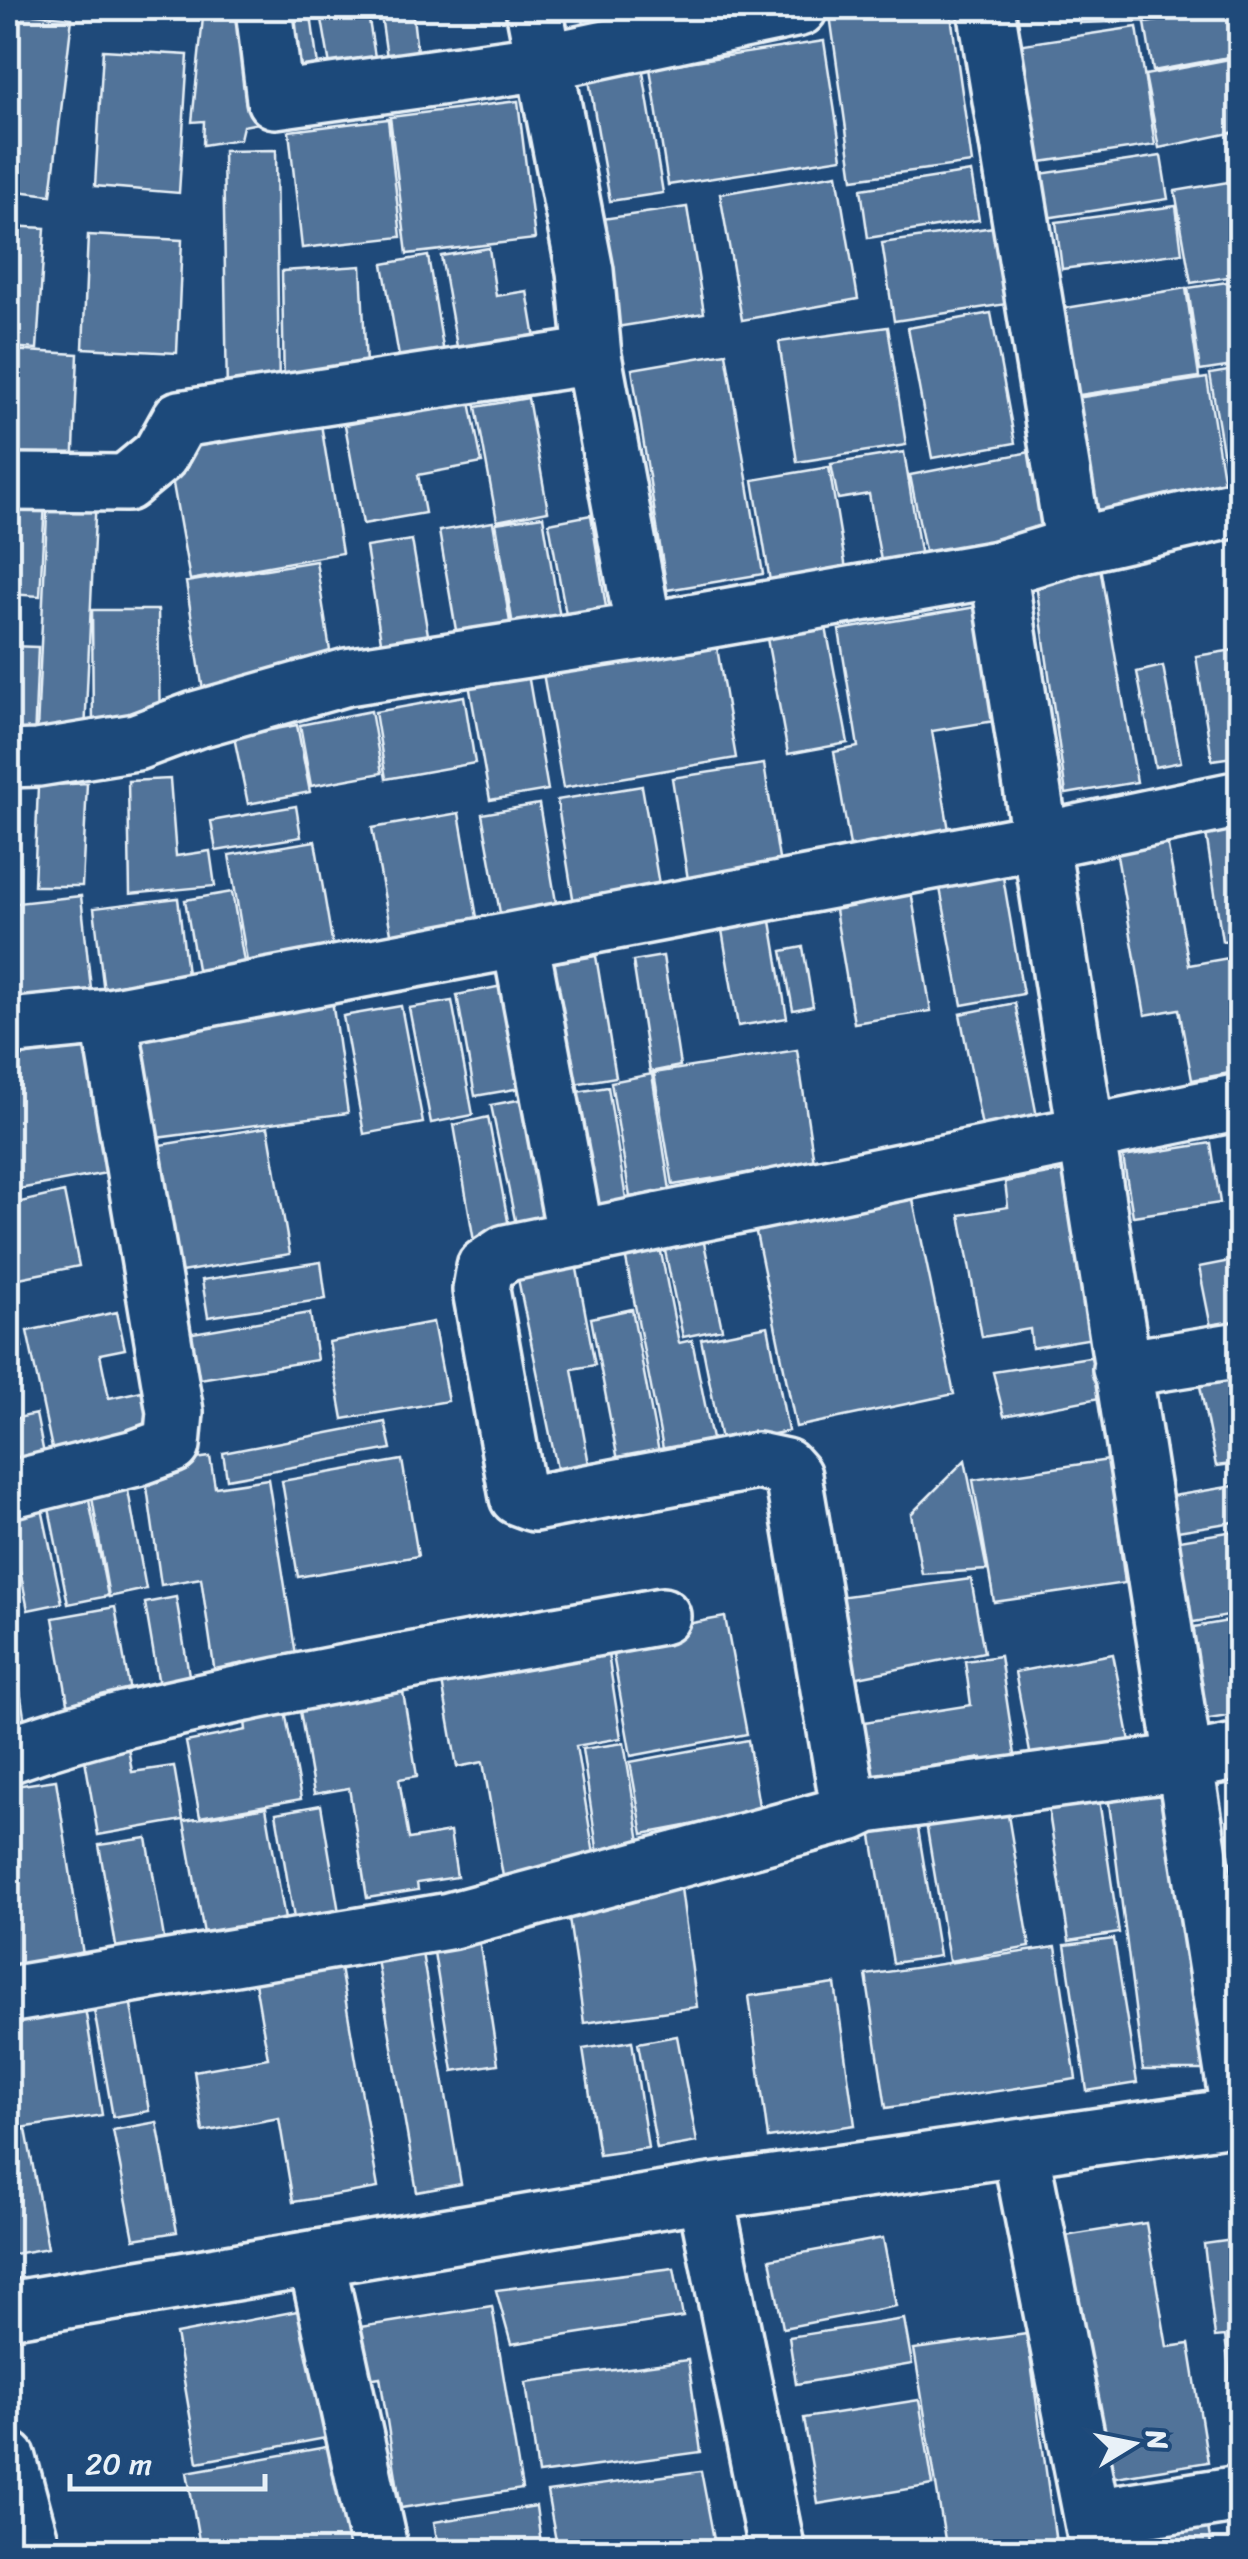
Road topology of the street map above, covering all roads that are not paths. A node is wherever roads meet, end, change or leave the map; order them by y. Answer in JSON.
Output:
{"nodes":[{"id":1,"x":264,"y":8,"type":"edge"},
{"id":2,"x":534,"y":8,"type":"edge"},
{"id":3,"x":799,"y":8,"type":"edge"},
{"id":4,"x":986,"y":8,"type":"edge"},
{"id":5,"x":545,"y":62,"type":"junction"},
{"id":6,"x":593,"y":356,"type":"junction"},
{"id":7,"x":8,"y":482,"type":"edge"},
{"id":8,"x":1240,"y":508,"type":"edge"},
{"id":9,"x":1074,"y":546,"type":"junction"},
{"id":10,"x":998,"y":570,"type":"junction"},
{"id":11,"x":644,"y":631,"type":"junction"},
{"id":12,"x":8,"y":759,"type":"edge"},
{"id":13,"x":1240,"y":799,"type":"edge"},
{"id":14,"x":1038,"y":841,"type":"junction"},
{"id":15,"x":520,"y":940,"type":"junction"},
{"id":16,"x":109,"y":1017,"type":"junction"},
{"id":17,"x":8,"y":1027,"type":"edge"},
{"id":18,"x":1240,"y":1102,"type":"edge"},
{"id":19,"x":1084,"y":1133,"type":"junction"},
{"id":20,"x":576,"y":1239,"type":"junction"},
{"id":21,"x":1240,"y":1350,"type":"edge"},
{"id":22,"x":1121,"y":1368,"type":"junction"},
{"id":23,"x":8,"y":1490,"type":"edge"},
{"id":24,"x":662,"y":1616,"type":"dead end"},
{"id":25,"x":1240,"y":1751,"type":"edge"},
{"id":26,"x":8,"y":1755,"type":"edge"},
{"id":27,"x":1184,"y":1762,"type":"junction"},
{"id":28,"x":850,"y":1814,"type":"junction"},
{"id":29,"x":8,"y":1995,"type":"edge"},
{"id":30,"x":1240,"y":2116,"type":"edge"},
{"id":31,"x":1020,"y":2149,"type":"junction"},
{"id":32,"x":705,"y":2192,"type":"junction"},
{"id":33,"x":316,"y":2258,"type":"junction"},
{"id":34,"x":8,"y":2310,"type":"edge"},
{"id":35,"x":8,"y":2460,"type":"edge"},
{"id":36,"x":1240,"y":2494,"type":"edge"},
{"id":37,"x":1096,"y":2534,"type":"edge"},
{"id":38,"x":33,"y":2552,"type":"edge"},
{"id":39,"x":380,"y":2552,"type":"edge"},
{"id":40,"x":778,"y":2552,"type":"edge"}],
"edges":[{"from":1,"to":5,"type":"street"},
{"from":2,"to":5,"type":"street"},
{"from":3,"to":5,"type":"street"},
{"from":4,"to":9,"type":"street"},
{"from":5,"to":6,"type":"street"},
{"from":6,"to":7,"type":"street"},
{"from":6,"to":11,"type":"street"},
{"from":8,"to":9,"type":"street"},
{"from":9,"to":10,"type":"street"},
{"from":10,"to":11,"type":"street"},
{"from":10,"to":14,"type":"street"},
{"from":11,"to":12,"type":"street"},
{"from":13,"to":14,"type":"street"},
{"from":14,"to":15,"type":"street"},
{"from":14,"to":19,"type":"street"},
{"from":15,"to":16,"type":"street"},
{"from":15,"to":20,"type":"street"},
{"from":16,"to":17,"type":"street"},
{"from":16,"to":23,"type":"street"},
{"from":18,"to":19,"type":"street"},
{"from":19,"to":20,"type":"street"},
{"from":19,"to":22,"type":"street"},
{"from":20,"to":28,"type":"street"},
{"from":21,"to":22,"type":"street"},
{"from":22,"to":27,"type":"street"},
{"from":24,"to":26,"type":"street"},
{"from":25,"to":27,"type":"street"},
{"from":27,"to":28,"type":"street"},
{"from":27,"to":30,"type":"street"},
{"from":28,"to":29,"type":"street"},
{"from":30,"to":31,"type":"street"},
{"from":31,"to":32,"type":"street"},
{"from":31,"to":37,"type":"street"},
{"from":32,"to":33,"type":"street"},
{"from":32,"to":40,"type":"street"},
{"from":33,"to":34,"type":"street"},
{"from":33,"to":39,"type":"street"},
{"from":35,"to":38,"type":"street"},
{"from":36,"to":37,"type":"street"}]}
